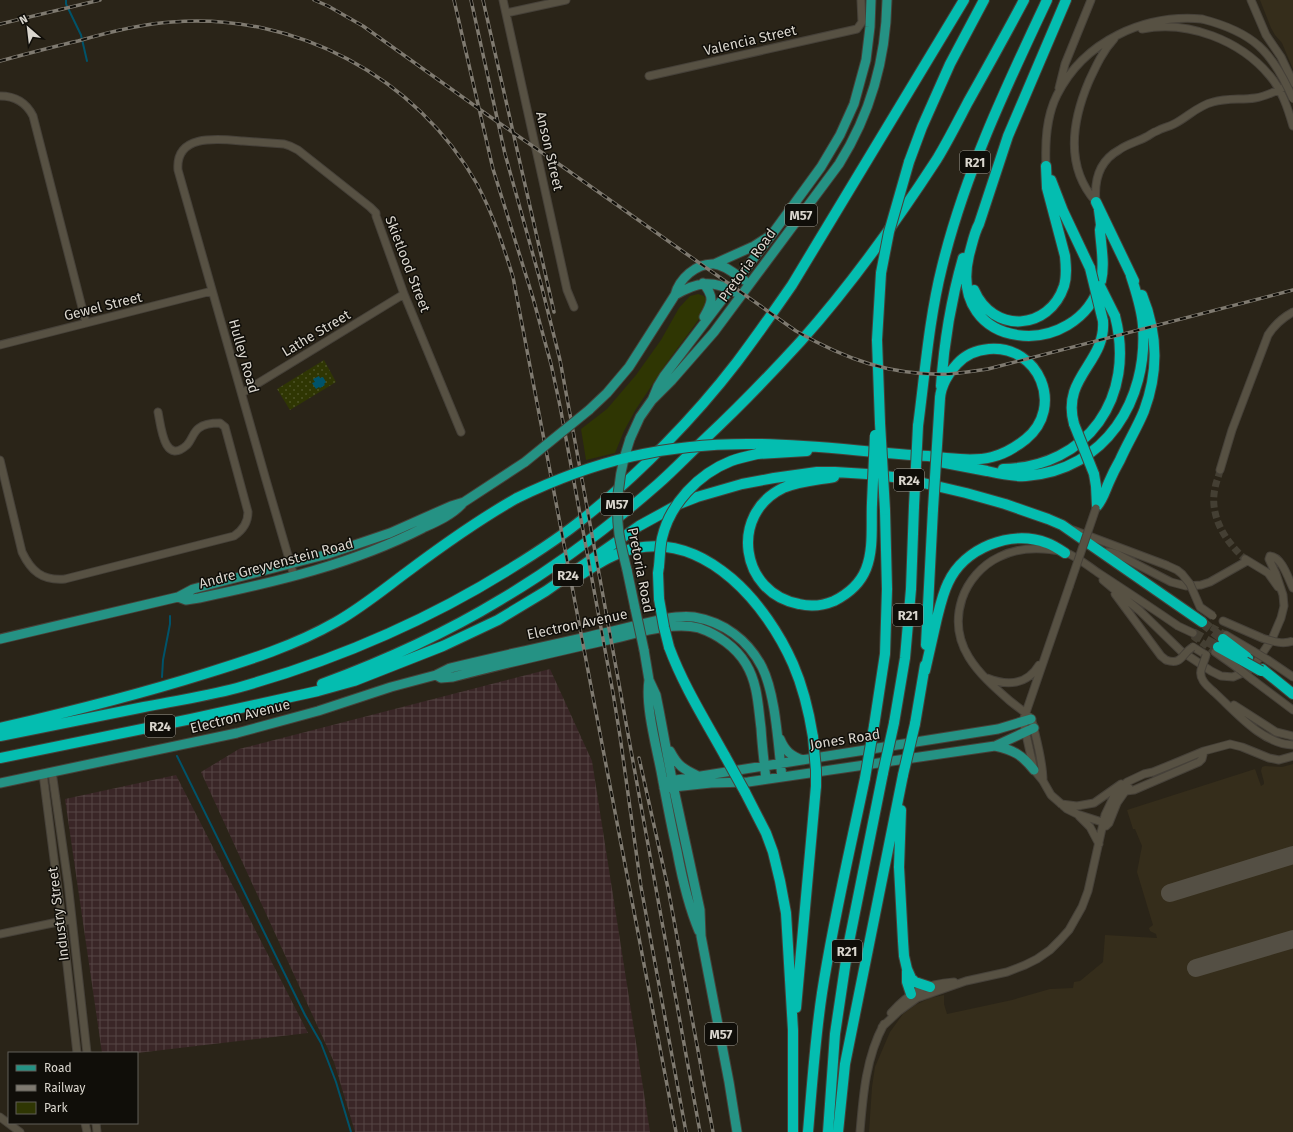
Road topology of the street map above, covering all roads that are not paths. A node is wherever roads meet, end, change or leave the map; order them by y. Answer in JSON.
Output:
{"nodes":[{"id":1,"x":503,"y":0,"type":"edge"},
{"id":2,"x":566,"y":0,"type":"edge"},
{"id":3,"x":861,"y":0,"type":"edge"},
{"id":4,"x":871,"y":0,"type":"edge"},
{"id":5,"x":887,"y":0,"type":"edge"},
{"id":6,"x":964,"y":0,"type":"edge"},
{"id":7,"x":984,"y":0,"type":"edge"},
{"id":8,"x":1024,"y":0,"type":"edge"},
{"id":9,"x":1047,"y":0,"type":"edge"},
{"id":10,"x":1066,"y":0,"type":"edge"},
{"id":11,"x":1091,"y":0,"type":"edge"},
{"id":12,"x":1252,"y":0,"type":"edge"},
{"id":13,"x":506,"y":13,"type":"junction"},
{"id":14,"x":1121,"y":33,"type":"junction"},
{"id":15,"x":649,"y":76,"type":"dead end"},
{"id":16,"x":1279,"y":89,"type":"junction"},
{"id":17,"x":0,"y":96,"type":"edge"},
{"id":18,"x":1057,"y":96,"type":"junction"},
{"id":19,"x":1293,"y":99,"type":"edge"},
{"id":20,"x":1293,"y":126,"type":"edge"},
{"id":21,"x":1008,"y":136,"type":"junction"},
{"id":22,"x":189,"y":146,"type":"joint"},
{"id":23,"x":1046,"y":166,"type":"junction"},
{"id":24,"x":1097,"y":206,"type":"junction"},
{"id":25,"x":979,"y":224,"type":"junction"},
{"id":26,"x":773,"y":233,"type":"junction"},
{"id":27,"x":714,"y":264,"type":"junction"},
{"id":28,"x":1090,"y":268,"type":"junction"},
{"id":29,"x":1131,"y":276,"type":"junction"},
{"id":30,"x":741,"y":277,"type":"junction"},
{"id":31,"x":703,"y":283,"type":"junction"},
{"id":32,"x":750,"y":284,"type":"junction"},
{"id":33,"x":730,"y":290,"type":"junction"},
{"id":34,"x":212,"y":291,"type":"junction"},
{"id":35,"x":404,"y":294,"type":"junction"},
{"id":36,"x":675,"y":295,"type":"junction"},
{"id":37,"x":742,"y":296,"type":"junction"},
{"id":38,"x":574,"y":307,"type":"dead end"},
{"id":39,"x":1293,"y":312,"type":"edge"},
{"id":40,"x":86,"y":323,"type":"junction"},
{"id":41,"x":695,"y":335,"type":"junction"},
{"id":42,"x":0,"y":345,"type":"edge"},
{"id":43,"x":242,"y":393,"type":"junction"},
{"id":44,"x":940,"y":396,"type":"junction"},
{"id":45,"x":652,"y":400,"type":"junction"},
{"id":46,"x":158,"y":412,"type":"dead end"},
{"id":47,"x":877,"y":425,"type":"junction"},
{"id":48,"x":461,"y":432,"type":"dead end"},
{"id":49,"x":822,"y":447,"type":"junction"},
{"id":50,"x":898,"y":454,"type":"junction"},
{"id":51,"x":0,"y":460,"type":"edge"},
{"id":52,"x":971,"y":468,"type":"junction"},
{"id":53,"x":1220,"y":470,"type":"tunnel mouth"},
{"id":54,"x":851,"y":473,"type":"junction"},
{"id":55,"x":464,"y":502,"type":"junction"},
{"id":56,"x":1096,"y":507,"type":"junction"},
{"id":57,"x":1062,"y":526,"type":"junction"},
{"id":58,"x":1100,"y":552,"type":"junction"},
{"id":59,"x":1065,"y":553,"type":"junction"},
{"id":60,"x":291,"y":564,"type":"junction"},
{"id":61,"x":1093,"y":569,"type":"junction"},
{"id":62,"x":294,"y":576,"type":"junction"},
{"id":63,"x":1111,"y":588,"type":"junction"},
{"id":64,"x":1293,"y":588,"type":"edge"},
{"id":65,"x":178,"y":597,"type":"junction"},
{"id":66,"x":1284,"y":603,"type":"junction"},
{"id":67,"x":1216,"y":617,"type":"dead end"},
{"id":68,"x":498,"y":620,"type":"junction"},
{"id":69,"x":1223,"y":621,"type":"dead end"},
{"id":70,"x":1202,"y":622,"type":"dead end"},
{"id":71,"x":1193,"y":635,"type":"tunnel mouth"},
{"id":72,"x":0,"y":639,"type":"edge"},
{"id":73,"x":1293,"y":641,"type":"edge"},
{"id":74,"x":1221,"y":643,"type":"joint"},
{"id":75,"x":1045,"y":656,"type":"junction"},
{"id":76,"x":1246,"y":660,"type":"junction"},
{"id":77,"x":925,"y":671,"type":"junction"},
{"id":78,"x":436,"y":675,"type":"junction"},
{"id":79,"x":983,"y":676,"type":"junction"},
{"id":80,"x":1293,"y":677,"type":"edge"},
{"id":81,"x":649,"y":680,"type":"junction"},
{"id":82,"x":1214,"y":692,"type":"junction"},
{"id":83,"x":1293,"y":694,"type":"edge"},
{"id":84,"x":288,"y":698,"type":"junction"},
{"id":85,"x":1293,"y":710,"type":"edge"},
{"id":86,"x":1027,"y":718,"type":"junction"},
{"id":87,"x":0,"y":728,"type":"edge"},
{"id":88,"x":1030,"y":730,"type":"junction"},
{"id":89,"x":777,"y":732,"type":"junction"},
{"id":90,"x":0,"y":736,"type":"edge"},
{"id":91,"x":1293,"y":736,"type":"edge"},
{"id":92,"x":666,"y":741,"type":"junction"},
{"id":93,"x":762,"y":745,"type":"junction"},
{"id":94,"x":1293,"y":745,"type":"edge"},
{"id":95,"x":995,"y":746,"type":"junction"},
{"id":96,"x":1204,"y":751,"type":"junction"},
{"id":97,"x":1293,"y":756,"type":"edge"},
{"id":98,"x":0,"y":758,"type":"edge"},
{"id":99,"x":804,"y":760,"type":"junction"},
{"id":100,"x":780,"y":763,"type":"junction"},
{"id":101,"x":765,"y":765,"type":"junction"},
{"id":102,"x":742,"y":769,"type":"junction"},
{"id":103,"x":1034,"y":770,"type":"junction"},
{"id":104,"x":52,"y":772,"type":"junction"},
{"id":105,"x":1153,"y":772,"type":"junction"},
{"id":106,"x":43,"y":774,"type":"junction"},
{"id":107,"x":698,"y":776,"type":"junction"},
{"id":108,"x":782,"y":777,"type":"junction"},
{"id":109,"x":766,"y":779,"type":"junction"},
{"id":110,"x":1043,"y":781,"type":"junction"},
{"id":111,"x":1127,"y":782,"type":"junction"},
{"id":112,"x":0,"y":783,"type":"edge"},
{"id":113,"x":668,"y":784,"type":"junction"},
{"id":114,"x":901,"y":788,"type":"junction"},
{"id":115,"x":1126,"y":791,"type":"junction"},
{"id":116,"x":1061,"y":804,"type":"junction"},
{"id":117,"x":1077,"y":814,"type":"junction"},
{"id":118,"x":1106,"y":823,"type":"junction"},
{"id":119,"x":62,"y":836,"type":"junction"},
{"id":120,"x":50,"y":837,"type":"junction"},
{"id":121,"x":1099,"y":844,"type":"junction"},
{"id":122,"x":72,"y":919,"type":"junction"},
{"id":123,"x":62,"y":921,"type":"junction"},
{"id":124,"x":0,"y":934,"type":"edge"},
{"id":125,"x":907,"y":969,"type":"junction"},
{"id":126,"x":966,"y":981,"type":"junction"},
{"id":127,"x":930,"y":987,"type":"junction"},
{"id":128,"x":911,"y":994,"type":"junction"},
{"id":129,"x":882,"y":1027,"type":"junction"},
{"id":130,"x":793,"y":1030,"type":"junction"},
{"id":131,"x":77,"y":1052,"type":"edge"},
{"id":132,"x":87,"y":1052,"type":"edge"},
{"id":133,"x":9,"y":1124,"type":"edge"},
{"id":134,"x":20,"y":1132,"type":"edge"},
{"id":135,"x":737,"y":1132,"type":"edge"},
{"id":136,"x":793,"y":1132,"type":"edge"},
{"id":137,"x":808,"y":1132,"type":"edge"},
{"id":138,"x":828,"y":1132,"type":"edge"},
{"id":139,"x":838,"y":1132,"type":"edge"},
{"id":140,"x":860,"y":1132,"type":"edge"}],
"edges":[{"from":1,"to":13,"type":"street","name":"Anson Street"},
{"from":2,"to":13,"type":"street"},
{"from":3,"to":15,"type":"street","name":"Valencia Street"},
{"from":4,"to":26,"type":"main road","name":"Pretoria Road","number":"M57"},
{"from":5,"to":32,"type":"main road","name":"Pretoria Road","number":"M57"},
{"from":6,"to":90,"type":"highway"},
{"from":7,"to":47,"type":"highway","bridge":true},
{"from":8,"to":84,"type":"highway"},
{"from":9,"to":138,"type":"highway","number":"R21","bridge":true},
{"from":10,"to":21,"type":"highway"},
{"from":11,"to":18,"type":"street"},
{"from":12,"to":16,"type":"street"},
{"from":13,"to":38,"type":"street","name":"Anson Street"},
{"from":14,"to":16,"type":"street"},
{"from":14,"to":18,"type":"street"},
{"from":14,"to":19,"type":"street","bridge":true},
{"from":14,"to":24,"type":"street"},
{"from":16,"to":20,"type":"street"},
{"from":16,"to":24,"type":"street"},
{"from":17,"to":40,"type":"street"},
{"from":18,"to":23,"type":"street"},
{"from":21,"to":25,"type":"highway"},
{"from":21,"to":44,"type":"highway"},
{"from":22,"to":34,"type":"street","name":"Hulley Road"},
{"from":22,"to":35,"type":"street","name":"Skietlood Street"},
{"from":23,"to":25,"type":"highway"},
{"from":23,"to":28,"type":"highway"},
{"from":24,"to":25,"type":"highway"},
{"from":24,"to":29,"type":"highway"},
{"from":26,"to":27,"type":"main road","name":"Andre Greyvenstein Road"},
{"from":26,"to":30,"type":"main road","name":"Pretoria Road","number":"M57"},
{"from":27,"to":30,"type":"main road"},
{"from":27,"to":36,"type":"main road","name":"Andre Greyvenstein Road"},
{"from":28,"to":52,"type":"highway","bridge":true},
{"from":28,"to":56,"type":"highway","bridge":true},
{"from":29,"to":52,"type":"highway"},
{"from":29,"to":56,"type":"highway"},
{"from":30,"to":32,"type":"main road"},
{"from":30,"to":33,"type":"main road","name":"Pretoria Road","number":"M57"},
{"from":31,"to":33,"type":"main road","name":"Andre Greyvenstein Road"},
{"from":31,"to":36,"type":"main road","name":"Andre Greyvenstein Road"},
{"from":31,"to":41,"type":"main road"},
{"from":32,"to":37,"type":"main road","name":"Pretoria Road","number":"M57"},
{"from":33,"to":37,"type":"main road","name":"Andre Greyvenstein Road"},
{"from":33,"to":41,"type":"main road","name":"Pretoria Road","number":"M57"},
{"from":34,"to":40,"type":"street","name":"Gewel Street"},
{"from":34,"to":43,"type":"street","name":"Hulley Road"},
{"from":35,"to":43,"type":"street","name":"Lathe Street"},
{"from":35,"to":48,"type":"street","name":"Skietlood Street"},
{"from":36,"to":55,"type":"main road","name":"Andre Greyvenstein Road","bridge":true},
{"from":37,"to":45,"type":"main road","name":"Pretoria Road","number":"M57"},
{"from":39,"to":53,"type":"street"},
{"from":40,"to":42,"type":"street","name":"Gewel Street"},
{"from":41,"to":45,"type":"main road","name":"Pretoria Road","number":"M57"},
{"from":43,"to":60,"type":"street","name":"Hulley Road"},
{"from":44,"to":50,"type":"highway"},
{"from":44,"to":77,"type":"highway","bridge":true},
{"from":45,"to":81,"type":"main road","name":"Pretoria Road","number":"M57","bridge":true},
{"from":46,"to":51,"type":"street"},
{"from":47,"to":54,"type":"highway","bridge":true},
{"from":47,"to":137,"type":"highway","number":"R21","bridge":true},
{"from":49,"to":50,"type":"highway","number":"R24"},
{"from":49,"to":87,"type":"highway","number":"R24","bridge":true},
{"from":49,"to":130,"type":"highway","bridge":true},
{"from":50,"to":52,"type":"highway","number":"R24"},
{"from":54,"to":57,"type":"highway","number":"R24"},
{"from":54,"to":68,"type":"highway","number":"R24"},
{"from":55,"to":60,"type":"main road","name":"Andre Greyvenstein Road"},
{"from":55,"to":62,"type":"main road","name":"Andre Greyvenstein Road"},
{"from":56,"to":75,"type":"street","bridge":true},
{"from":57,"to":58,"type":"highway"},
{"from":57,"to":67,"type":"street","bridge":true},
{"from":58,"to":66,"type":"street"},
{"from":58,"to":70,"type":"highway"},
{"from":59,"to":61,"type":"street"},
{"from":59,"to":77,"type":"highway"},
{"from":59,"to":79,"type":"street"},
{"from":60,"to":62,"type":"street","name":"Hulley Road"},
{"from":60,"to":65,"type":"main road","name":"Andre Greyvenstein Road"},
{"from":61,"to":63,"type":"street"},
{"from":61,"to":71,"type":"street"},
{"from":62,"to":65,"type":"main road","name":"Andre Greyvenstein Road"},
{"from":63,"to":66,"type":"street"},
{"from":63,"to":82,"type":"street","bridge":true},
{"from":64,"to":66,"type":"street"},
{"from":65,"to":72,"type":"main road","name":"Andre Greyvenstein Road"},
{"from":68,"to":84,"type":"highway","number":"R24"},
{"from":68,"to":130,"type":"highway","bridge":true},
{"from":69,"to":73,"type":"street","bridge":true},
{"from":74,"to":76,"type":"highway"},
{"from":74,"to":76,"type":"street"},
{"from":75,"to":79,"type":"street"},
{"from":75,"to":86,"type":"street"},
{"from":76,"to":80,"type":"street","bridge":true},
{"from":76,"to":83,"type":"highway","bridge":true},
{"from":76,"to":85,"type":"street","bridge":true},
{"from":77,"to":114,"type":"highway","bridge":true},
{"from":78,"to":89,"type":"main road","name":"Electron Avenue"},
{"from":78,"to":93,"type":"main road","name":"Electron Avenue"},
{"from":78,"to":104,"type":"main road","name":"Electron Avenue"},
{"from":79,"to":86,"type":"street"},
{"from":81,"to":92,"type":"main road","name":"Pretoria Road","number":"M57"},
{"from":81,"to":113,"type":"main road","name":"Pretoria Road","number":"M57"},
{"from":82,"to":91,"type":"street"},
{"from":82,"to":94,"type":"street"},
{"from":84,"to":98,"type":"highway","number":"R24"},
{"from":86,"to":88,"type":"street"},
{"from":86,"to":99,"type":"main road","name":"Jones Road"},
{"from":88,"to":95,"type":"main road"},
{"from":88,"to":103,"type":"street"},
{"from":88,"to":110,"type":"street"},
{"from":89,"to":99,"type":"main road"},
{"from":89,"to":100,"type":"main road","name":"Electron Avenue"},
{"from":92,"to":107,"type":"main road"},
{"from":92,"to":113,"type":"main road","name":"Pretoria Road","number":"M57"},
{"from":93,"to":101,"type":"main road","name":"Electron Avenue"},
{"from":93,"to":102,"type":"main road"},
{"from":95,"to":103,"type":"main road"},
{"from":95,"to":108,"type":"main road","name":"Jones Road"},
{"from":96,"to":97,"type":"street"},
{"from":96,"to":105,"type":"street"},
{"from":96,"to":115,"type":"street"},
{"from":99,"to":100,"type":"main road","name":"Jones Road"},
{"from":100,"to":101,"type":"main road","name":"Jones Road"},
{"from":100,"to":108,"type":"main road","name":"Electron Avenue"},
{"from":101,"to":102,"type":"main road","name":"Jones Road"},
{"from":101,"to":109,"type":"main road","name":"Electron Avenue"},
{"from":102,"to":107,"type":"main road","name":"Jones Road"},
{"from":103,"to":110,"type":"street"},
{"from":104,"to":106,"type":"main road","name":"Electron Avenue"},
{"from":104,"to":119,"type":"street","name":"Industry Street"},
{"from":105,"to":111,"type":"street"},
{"from":105,"to":115,"type":"street"},
{"from":106,"to":112,"type":"main road","name":"Electron Avenue"},
{"from":106,"to":120,"type":"street","name":"Industry Street"},
{"from":107,"to":113,"type":"main road","name":"Jones Road"},
{"from":108,"to":109,"type":"main road","name":"Jones Road"},
{"from":109,"to":113,"type":"main road","name":"Jones Road"},
{"from":110,"to":116,"type":"street"},
{"from":111,"to":116,"type":"street"},
{"from":111,"to":118,"type":"street"},
{"from":113,"to":135,"type":"main road","name":"Pretoria Road","number":"M57"},
{"from":114,"to":125,"type":"highway"},
{"from":114,"to":139,"type":"highway"},
{"from":115,"to":118,"type":"street"},
{"from":116,"to":117,"type":"street"},
{"from":117,"to":118,"type":"street"},
{"from":117,"to":121,"type":"street"},
{"from":118,"to":121,"type":"street"},
{"from":119,"to":120,"type":"street"},
{"from":119,"to":122,"type":"street","name":"Industry Street"},
{"from":120,"to":123,"type":"street","name":"Industry Street"},
{"from":121,"to":126,"type":"street"},
{"from":122,"to":123,"type":"street"},
{"from":122,"to":132,"type":"street","name":"Industry Street"},
{"from":123,"to":124,"type":"street"},
{"from":123,"to":131,"type":"street","name":"Industry Street"},
{"from":125,"to":127,"type":"highway"},
{"from":125,"to":128,"type":"highway"},
{"from":126,"to":127,"type":"street"},
{"from":126,"to":129,"type":"street"},
{"from":127,"to":128,"type":"street"},
{"from":128,"to":129,"type":"street"},
{"from":129,"to":140,"type":"street"},
{"from":130,"to":136,"type":"highway"},
{"from":133,"to":134,"type":"street"}]}
